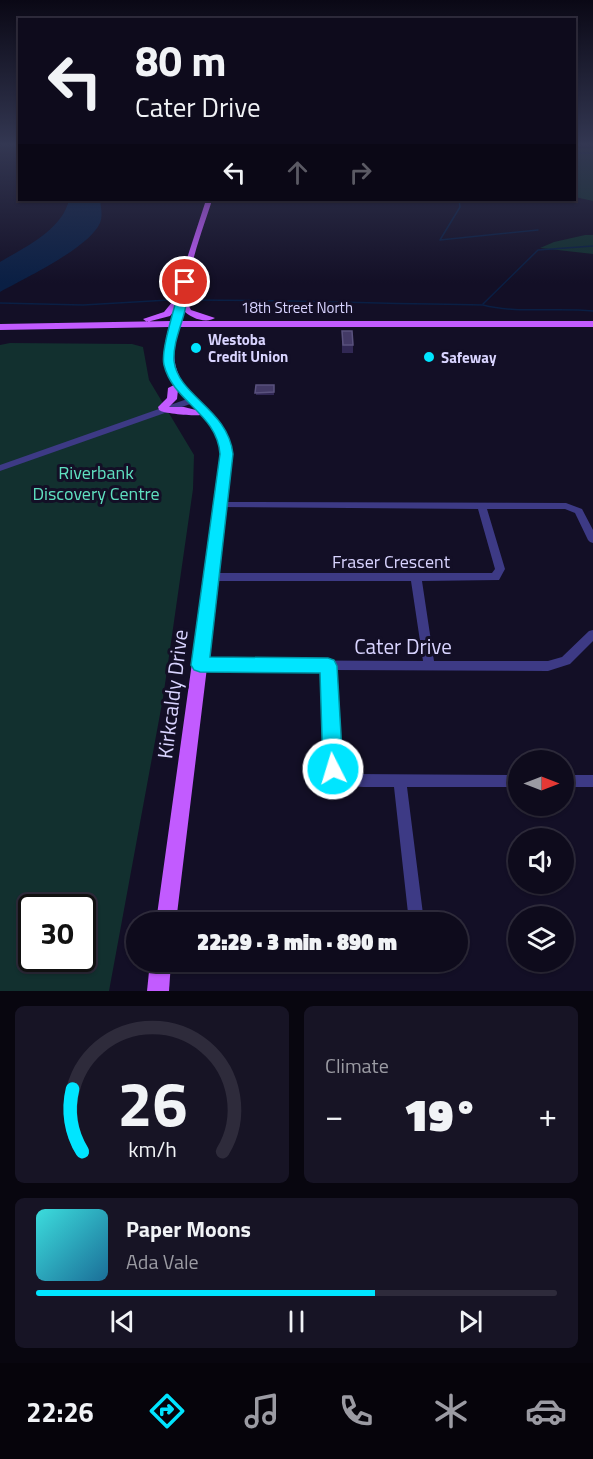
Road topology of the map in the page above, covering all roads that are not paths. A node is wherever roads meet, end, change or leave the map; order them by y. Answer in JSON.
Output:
{"nodes":[{"id":1,"x":209,"y":201,"type":"edge"},
{"id":2,"x":180,"y":300,"type":"junction"},
{"id":3,"x":0,"y":320,"type":"edge"},
{"id":4,"x":134,"y":320,"type":"junction"},
{"id":5,"x":173,"y":322,"type":"junction"},
{"id":6,"x":279,"y":322,"type":"junction"},
{"id":7,"x":593,"y":322,"type":"edge"},
{"id":8,"x":101,"y":324,"type":"junction"},
{"id":9,"x":210,"y":324,"type":"junction"},
{"id":10,"x":0,"y":327,"type":"edge"},
{"id":11,"x":167,"y":342,"type":"junction"},
{"id":12,"x":173,"y":388,"type":"junction"},
{"id":13,"x":188,"y":400,"type":"junction"},
{"id":14,"x":164,"y":409,"type":"junction"},
{"id":15,"x":197,"y":414,"type":"junction"},
{"id":16,"x":0,"y":468,"type":"edge"},
{"id":17,"x":224,"y":471,"type":"junction"},
{"id":18,"x":220,"y":505,"type":"junction"},
{"id":19,"x":482,"y":506,"type":"junction"},
{"id":20,"x":593,"y":540,"type":"edge"},
{"id":21,"x":211,"y":577,"type":"junction"},
{"id":22,"x":416,"y":578,"type":"junction"},
{"id":23,"x":593,"y":634,"type":"edge"},
{"id":24,"x":200,"y":665,"type":"junction"},
{"id":25,"x":328,"y":666,"type":"junction"},
{"id":26,"x":429,"y":666,"type":"junction"},
{"id":27,"x":400,"y":780,"type":"junction"},
{"id":28,"x":508,"y":781,"type":"edge"},
{"id":29,"x":574,"y":781,"type":"edge"},
{"id":30,"x":593,"y":781,"type":"edge"},
{"id":31,"x":167,"y":912,"type":"edge"},
{"id":32,"x":416,"y":912,"type":"edge"},
{"id":33,"x":160,"y":972,"type":"edge"},
{"id":34,"x":158,"y":991,"type":"edge"}],
"edges":[{"from":1,"to":2,"type":"main road","name":"Kirkcaldy Drive"},
{"from":2,"to":4,"type":"main road"},
{"from":2,"to":5,"type":"main road","name":"Kirkcaldy Drive"},
{"from":2,"to":6,"type":"main road"},
{"from":3,"to":4,"type":"main road","name":"18th Street North"},
{"from":4,"to":5,"type":"main road","name":"18th Street North"},
{"from":5,"to":6,"type":"main road","name":"18th Street North"},
{"from":5,"to":8,"type":"main road","name":"18th Street North"},
{"from":5,"to":9,"type":"main road","name":"18th Street North"},
{"from":5,"to":11,"type":"main road","name":"Kirkcaldy Drive"},
{"from":6,"to":7,"type":"main road","name":"18th Street North"},
{"from":6,"to":7,"type":"main road","name":"18th Street North"},
{"from":6,"to":9,"type":"main road","name":"18th Street North"},
{"from":8,"to":10,"type":"main road","name":"18th Street North"},
{"from":8,"to":11,"type":"main road"},
{"from":9,"to":11,"type":"main road"},
{"from":11,"to":12,"type":"main road","name":"Kirkcaldy Drive"},
{"from":11,"to":13,"type":"main road","name":"Kirkcaldy Drive"},
{"from":12,"to":13,"type":"main road","name":"Kirkcaldy Drive"},
{"from":12,"to":14,"type":"main road"},
{"from":13,"to":14,"type":"street"},
{"from":13,"to":15,"type":"main road","name":"Kirkcaldy Drive"},
{"from":13,"to":17,"type":"main road","name":"Kirkcaldy Drive"},
{"from":14,"to":15,"type":"main road"},
{"from":14,"to":16,"type":"street"},
{"from":15,"to":17,"type":"main road","name":"Kirkcaldy Drive"},
{"from":17,"to":18,"type":"main road","name":"Kirkcaldy Drive"},
{"from":18,"to":19,"type":"street"},
{"from":18,"to":21,"type":"main road","name":"Kirkcaldy Drive"},
{"from":19,"to":20,"type":"street"},
{"from":19,"to":22,"type":"street","name":"Fraser Crescent"},
{"from":21,"to":22,"type":"street","name":"Fraser Crescent"},
{"from":21,"to":24,"type":"main road","name":"Kirkcaldy Drive"},
{"from":22,"to":26,"type":"street"},
{"from":23,"to":26,"type":"street","name":"Cater Drive"},
{"from":24,"to":25,"type":"street","name":"Cater Drive"},
{"from":24,"to":31,"type":"main road","name":"Kirkcaldy Drive"},
{"from":25,"to":26,"type":"street","name":"Cater Drive"},
{"from":25,"to":27,"type":"street"},
{"from":27,"to":28,"type":"street"},
{"from":27,"to":32,"type":"street"},
{"from":29,"to":30,"type":"street"},
{"from":33,"to":34,"type":"main road"}]}
